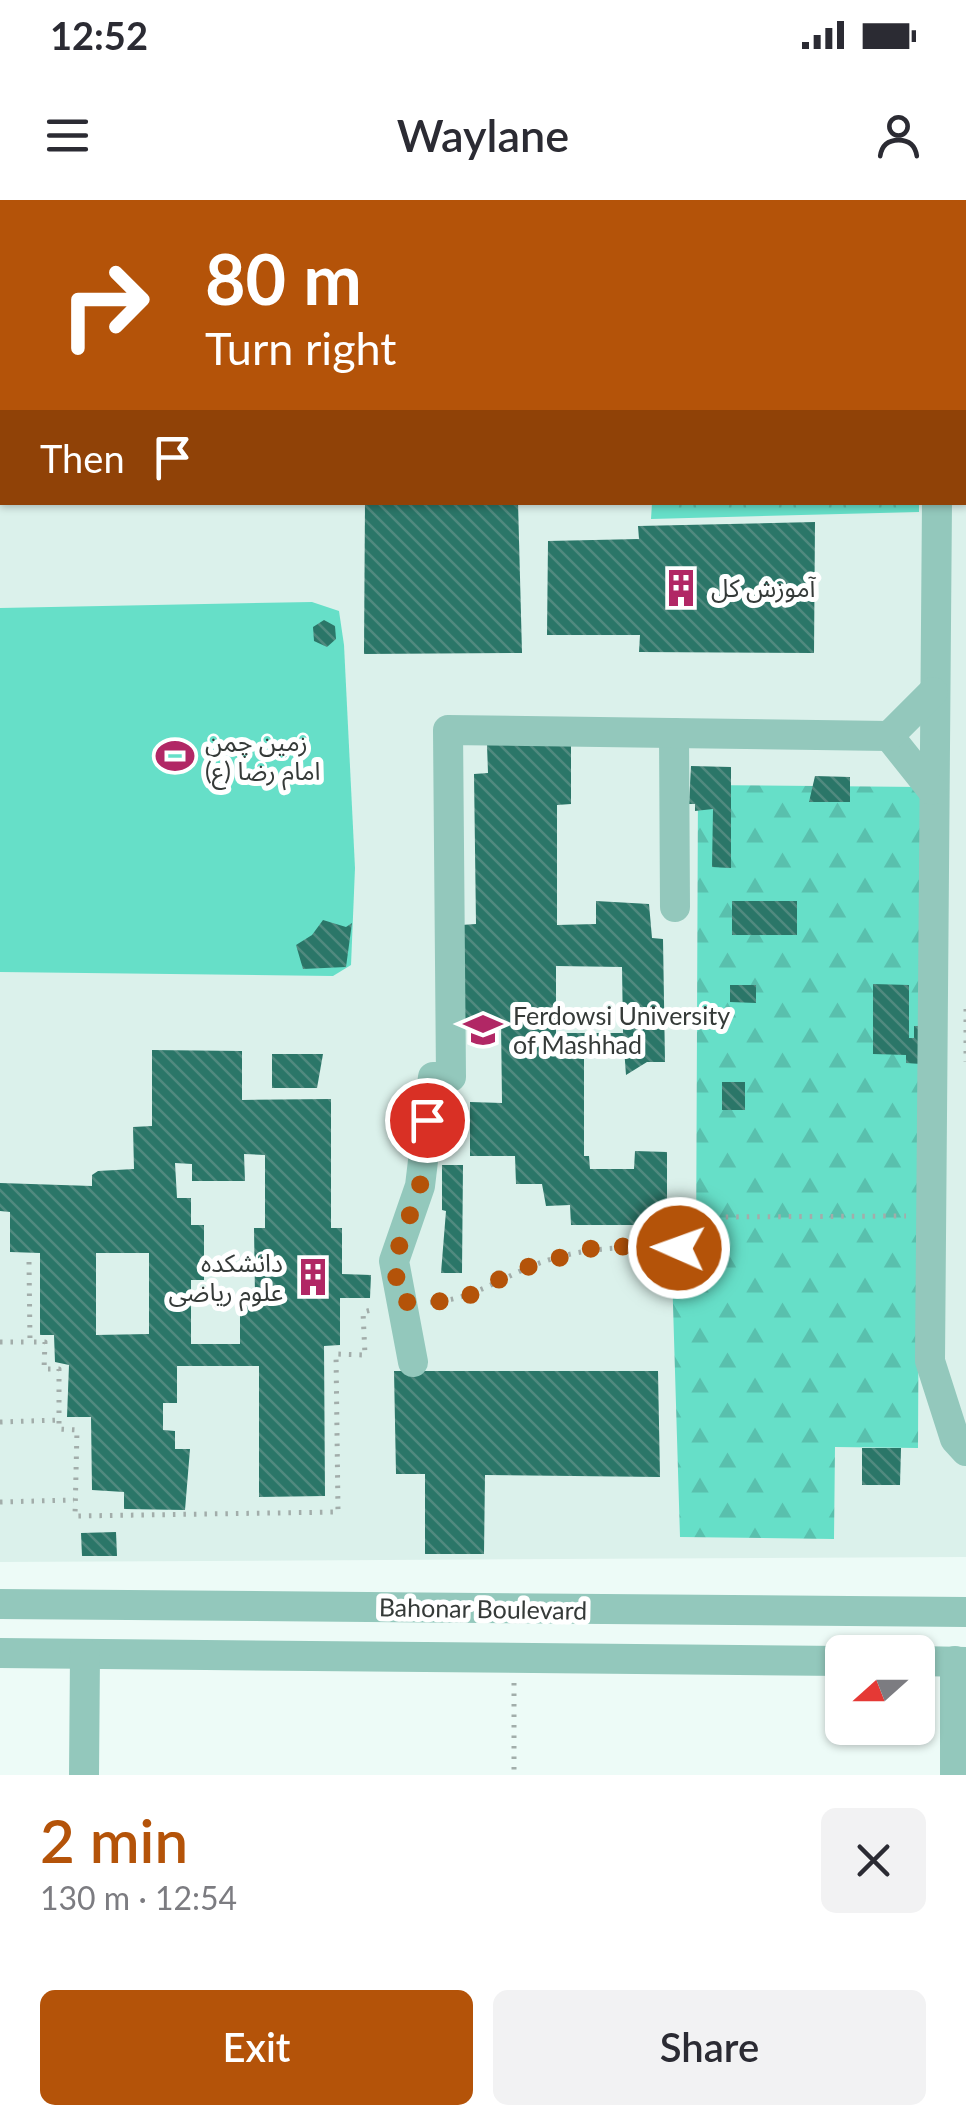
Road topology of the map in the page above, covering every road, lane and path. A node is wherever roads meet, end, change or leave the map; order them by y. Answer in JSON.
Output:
{"nodes":[{"id":1,"x":936,"y":505,"type":"edge"},
{"id":2,"x":932,"y":692,"type":"junction"},
{"id":3,"x":674,"y":733,"type":"junction"},
{"id":4,"x":889,"y":736,"type":"junction"},
{"id":5,"x":932,"y":790,"type":"junction"},
{"id":6,"x":675,"y":908,"type":"dead end"},
{"id":7,"x":966,"y":1009,"type":"edge"},
{"id":8,"x":966,"y":1062,"type":"edge"},
{"id":9,"x":930,"y":1216,"type":"junction"},
{"id":10,"x":29,"y":1262,"type":"dead end"},
{"id":11,"x":400,"y":1302,"type":"junction"},
{"id":12,"x":0,"y":1342,"type":"edge"},
{"id":13,"x":30,"y":1342,"type":"junction"},
{"id":14,"x":45,"y":1342,"type":"junction"},
{"id":15,"x":54,"y":1342,"type":"dead end"},
{"id":16,"x":413,"y":1362,"type":"dead end"},
{"id":17,"x":60,"y":1420,"type":"junction"},
{"id":18,"x":0,"y":1422,"type":"edge"},
{"id":19,"x":966,"y":1451,"type":"edge"},
{"id":20,"x":74,"y":1500,"type":"junction"},
{"id":21,"x":0,"y":1502,"type":"edge"},
{"id":22,"x":0,"y":1604,"type":"edge"},
{"id":23,"x":226,"y":1606,"type":"junction"},
{"id":24,"x":966,"y":1612,"type":"edge"},
{"id":25,"x":0,"y":1654,"type":"edge"},
{"id":26,"x":84,"y":1654,"type":"junction"},
{"id":27,"x":226,"y":1655,"type":"junction"},
{"id":28,"x":514,"y":1658,"type":"junction"},
{"id":29,"x":825,"y":1661,"type":"edge"},
{"id":30,"x":960,"y":1661,"type":"edge"},
{"id":31,"x":84,"y":1775,"type":"edge"},
{"id":32,"x":514,"y":1775,"type":"edge"},
{"id":33,"x":956,"y":1775,"type":"edge"}],
"edges":[{"from":1,"to":2,"type":"street"},
{"from":2,"to":4,"type":"street"},
{"from":2,"to":5,"type":"street"},
{"from":3,"to":4,"type":"street"},
{"from":3,"to":6,"type":"street"},
{"from":3,"to":11,"type":"street"},
{"from":4,"to":5,"type":"street"},
{"from":5,"to":9,"type":"street"},
{"from":7,"to":8,"type":"path"},
{"from":9,"to":11,"type":"path"},
{"from":9,"to":19,"type":"street"},
{"from":10,"to":13,"type":"path"},
{"from":11,"to":16,"type":"street"},
{"from":11,"to":20,"type":"path"},
{"from":12,"to":13,"type":"path"},
{"from":13,"to":14,"type":"path"},
{"from":14,"to":15,"type":"path"},
{"from":14,"to":17,"type":"path"},
{"from":17,"to":18,"type":"path"},
{"from":17,"to":20,"type":"path"},
{"from":20,"to":21,"type":"path"},
{"from":22,"to":23,"type":"street","name":"Bahonar Boulevard"},
{"from":23,"to":24,"type":"street","name":"Bahonar Boulevard"},
{"from":23,"to":27,"type":"street"},
{"from":25,"to":26,"type":"street","name":"Bahonar Boulevard"},
{"from":26,"to":27,"type":"street","name":"Bahonar Boulevard"},
{"from":26,"to":31,"type":"street"},
{"from":27,"to":28,"type":"street","name":"Bahonar Boulevard"},
{"from":28,"to":29,"type":"street","name":"Bahonar Boulevard"},
{"from":28,"to":32,"type":"path"},
{"from":30,"to":33,"type":"street"}]}
